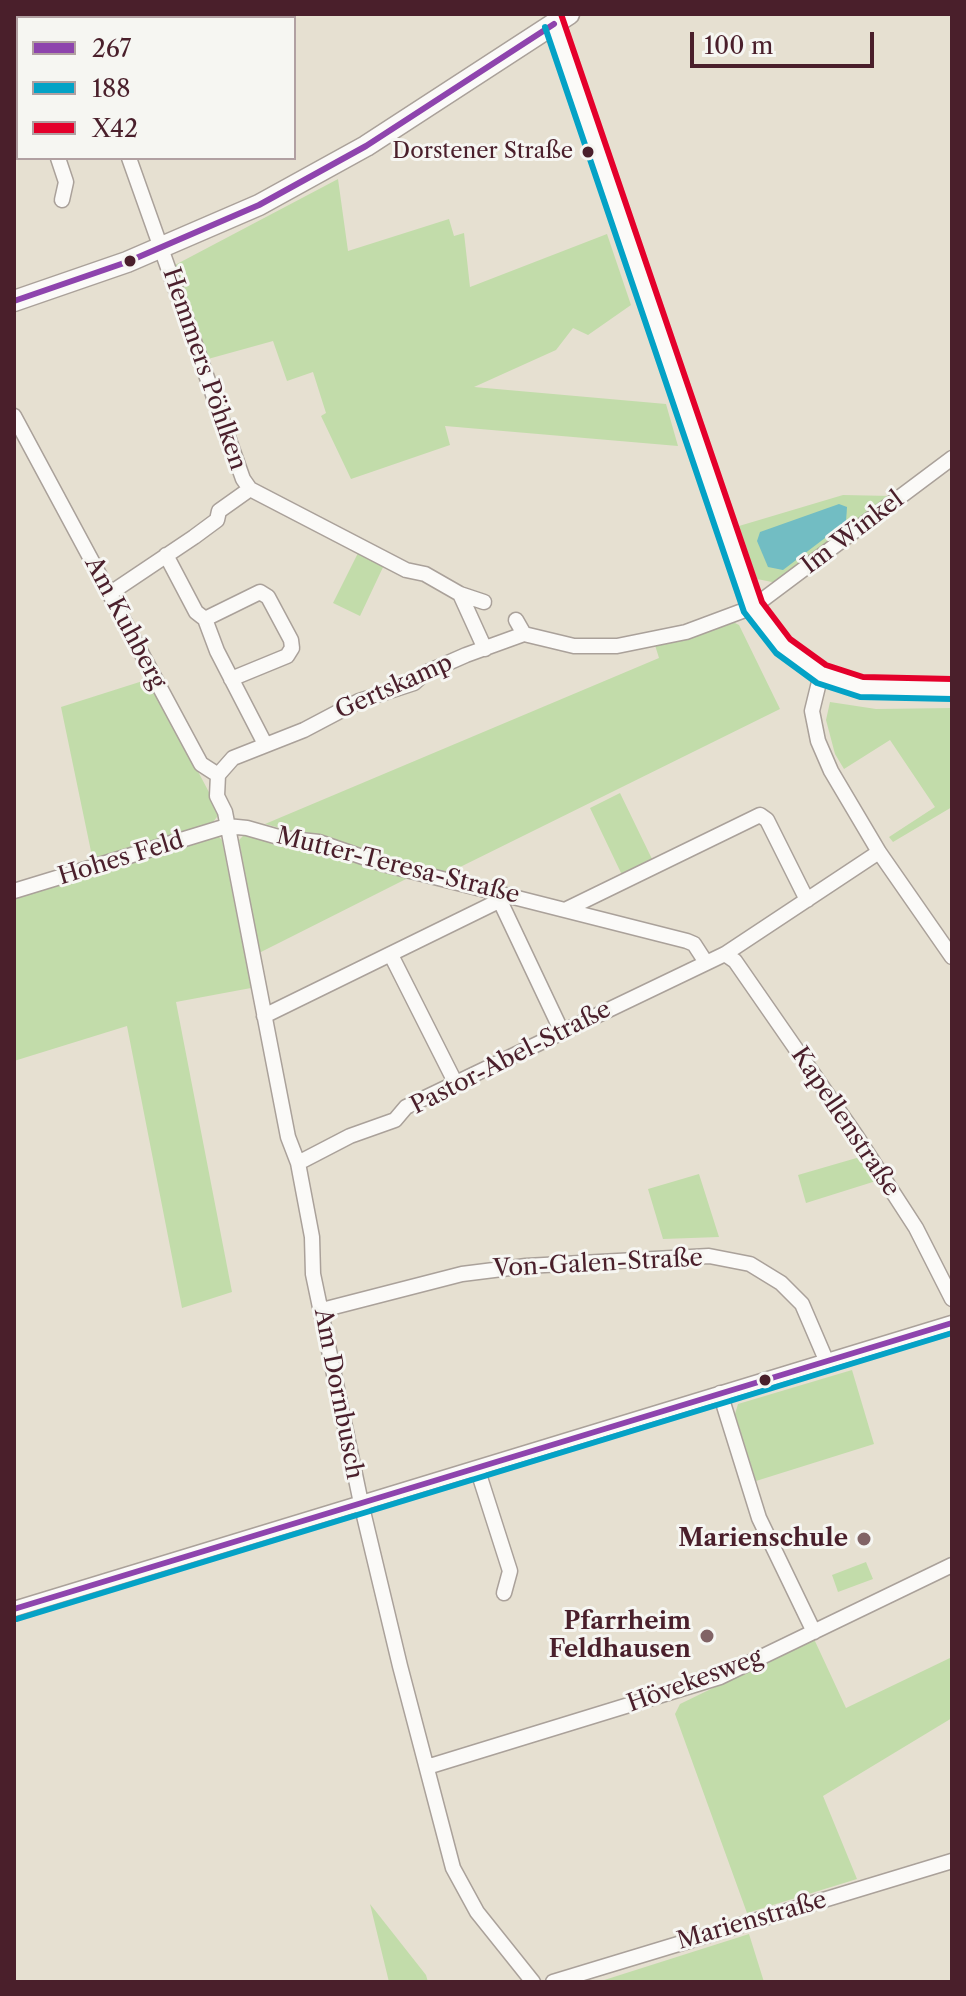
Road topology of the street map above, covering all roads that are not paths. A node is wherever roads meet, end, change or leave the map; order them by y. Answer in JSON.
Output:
{"nodes":[{"id":1,"x":558,"y":17,"type":"edge"},
{"id":2,"x":59,"y":160,"type":"edge"},
{"id":3,"x":130,"y":160,"type":"edge"},
{"id":4,"x":62,"y":200,"type":"dead end"},
{"id":5,"x":161,"y":248,"type":"junction"},
{"id":6,"x":14,"y":301,"type":"edge"},
{"id":7,"x":14,"y":416,"type":"edge"},
{"id":8,"x":952,"y":458,"type":"edge"},
{"id":9,"x":250,"y":489,"type":"junction"},
{"id":10,"x":166,"y":555,"type":"junction"},
{"id":11,"x":109,"y":594,"type":"junction"},
{"id":12,"x":460,"y":594,"type":"junction"},
{"id":13,"x":484,"y":602,"type":"dead end"},
{"id":14,"x":753,"y":607,"type":"junction"},
{"id":15,"x":205,"y":619,"type":"junction"},
{"id":16,"x":516,"y":620,"type":"dead end"},
{"id":17,"x":524,"y":634,"type":"junction"},
{"id":18,"x":485,"y":649,"type":"junction"},
{"id":19,"x":821,"y":674,"type":"junction"},
{"id":20,"x":231,"y":679,"type":"junction"},
{"id":21,"x":952,"y":689,"type":"edge"},
{"id":22,"x":265,"y":744,"type":"junction"},
{"id":23,"x":218,"y":775,"type":"junction"},
{"id":24,"x":227,"y":826,"type":"junction"},
{"id":25,"x":879,"y":852,"type":"junction"},
{"id":26,"x":14,"y":891,"type":"edge"},
{"id":27,"x":506,"y":899,"type":"junction"},
{"id":28,"x":807,"y":900,"type":"junction"},
{"id":29,"x":567,"y":909,"type":"junction"},
{"id":30,"x":725,"y":954,"type":"junction"},
{"id":31,"x":391,"y":955,"type":"junction"},
{"id":32,"x":952,"y":957,"type":"edge"},
{"id":33,"x":705,"y":961,"type":"junction"},
{"id":34,"x":264,"y":1016,"type":"junction"},
{"id":35,"x":562,"y":1032,"type":"junction"},
{"id":36,"x":456,"y":1084,"type":"junction"},
{"id":37,"x":298,"y":1163,"type":"junction"},
{"id":38,"x":952,"y":1299,"type":"edge"},
{"id":39,"x":322,"y":1310,"type":"junction"},
{"id":40,"x":952,"y":1323,"type":"edge"},
{"id":41,"x":826,"y":1360,"type":"junction"},
{"id":42,"x":720,"y":1393,"type":"junction"},
{"id":43,"x":477,"y":1468,"type":"junction"},
{"id":44,"x":361,"y":1503,"type":"junction"},
{"id":45,"x":952,"y":1565,"type":"edge"},
{"id":46,"x":504,"y":1593,"type":"dead end"},
{"id":47,"x":14,"y":1609,"type":"edge"},
{"id":48,"x":814,"y":1632,"type":"junction"},
{"id":49,"x":427,"y":1767,"type":"junction"},
{"id":50,"x":952,"y":1861,"type":"edge"},
{"id":51,"x":533,"y":1982,"type":"edge"},
{"id":52,"x":553,"y":1982,"type":"edge"}],
"edges":[{"from":1,"to":5,"type":"main road"},
{"from":1,"to":14,"type":"street"},
{"from":2,"to":4,"type":"street"},
{"from":3,"to":5,"type":"street","name":"Hemmers Pöhlken"},
{"from":5,"to":6,"type":"main road"},
{"from":5,"to":9,"type":"street","name":"Hemmers Pöhlken"},
{"from":7,"to":11,"type":"street","name":"Am Kuhberg"},
{"from":8,"to":14,"type":"street","name":"Im Winkel"},
{"from":9,"to":10,"type":"street","name":"Hemmers Pöhlken"},
{"from":9,"to":12,"type":"street","name":"Hemmers Pöhlken"},
{"from":10,"to":11,"type":"street","name":"Hemmers Pöhlken"},
{"from":10,"to":15,"type":"street"},
{"from":11,"to":23,"type":"street","name":"Am Kuhberg"},
{"from":12,"to":13,"type":"street","name":"Hemmers Pöhlken"},
{"from":12,"to":18,"type":"street"},
{"from":14,"to":17,"type":"street"},
{"from":14,"to":19,"type":"street"},
{"from":15,"to":20,"type":"street"},
{"from":15,"to":20,"type":"street"},
{"from":16,"to":17,"type":"street"},
{"from":17,"to":18,"type":"street","name":"Gertskamp"},
{"from":18,"to":22,"type":"street","name":"Gertskamp"},
{"from":19,"to":21,"type":"street"},
{"from":19,"to":25,"type":"street"},
{"from":20,"to":22,"type":"street"},
{"from":22,"to":23,"type":"street","name":"Gertskamp"},
{"from":23,"to":24,"type":"street"},
{"from":24,"to":26,"type":"street","name":"Hohes Feld"},
{"from":24,"to":27,"type":"street","name":"Mutter-Teresa-Straße"},
{"from":24,"to":34,"type":"street","name":"Am Dornbusch"},
{"from":25,"to":28,"type":"street"},
{"from":25,"to":32,"type":"street"},
{"from":27,"to":29,"type":"street","name":"Mutter-Teresa-Straße"},
{"from":27,"to":31,"type":"street"},
{"from":27,"to":35,"type":"street"},
{"from":28,"to":29,"type":"street"},
{"from":28,"to":30,"type":"street"},
{"from":29,"to":33,"type":"street","name":"Mutter-Teresa-Straße"},
{"from":30,"to":33,"type":"street","name":"Pastor-Abel-Straße"},
{"from":30,"to":38,"type":"street","name":"Kapellenstraße"},
{"from":31,"to":34,"type":"street"},
{"from":31,"to":36,"type":"street"},
{"from":33,"to":35,"type":"street","name":"Pastor-Abel-Straße"},
{"from":34,"to":37,"type":"street","name":"Am Dornbusch"},
{"from":35,"to":36,"type":"street","name":"Pastor-Abel-Straße"},
{"from":36,"to":37,"type":"street","name":"Pastor-Abel-Straße"},
{"from":37,"to":39,"type":"street","name":"Am Dornbusch"},
{"from":39,"to":41,"type":"street","name":"Von-Galen-Straße"},
{"from":39,"to":44,"type":"street","name":"Am Dornbusch"},
{"from":40,"to":41,"type":"street"},
{"from":41,"to":42,"type":"street"},
{"from":42,"to":43,"type":"street"},
{"from":42,"to":48,"type":"street"},
{"from":43,"to":44,"type":"street"},
{"from":43,"to":46,"type":"street"},
{"from":44,"to":47,"type":"street"},
{"from":44,"to":49,"type":"street","name":"Am Dornbusch"},
{"from":45,"to":48,"type":"street","name":"Hövekesweg"},
{"from":48,"to":49,"type":"street","name":"Hövekesweg"},
{"from":49,"to":51,"type":"street","name":"Am Dornbusch"},
{"from":50,"to":52,"type":"street","name":"Marienstraße"}]}
